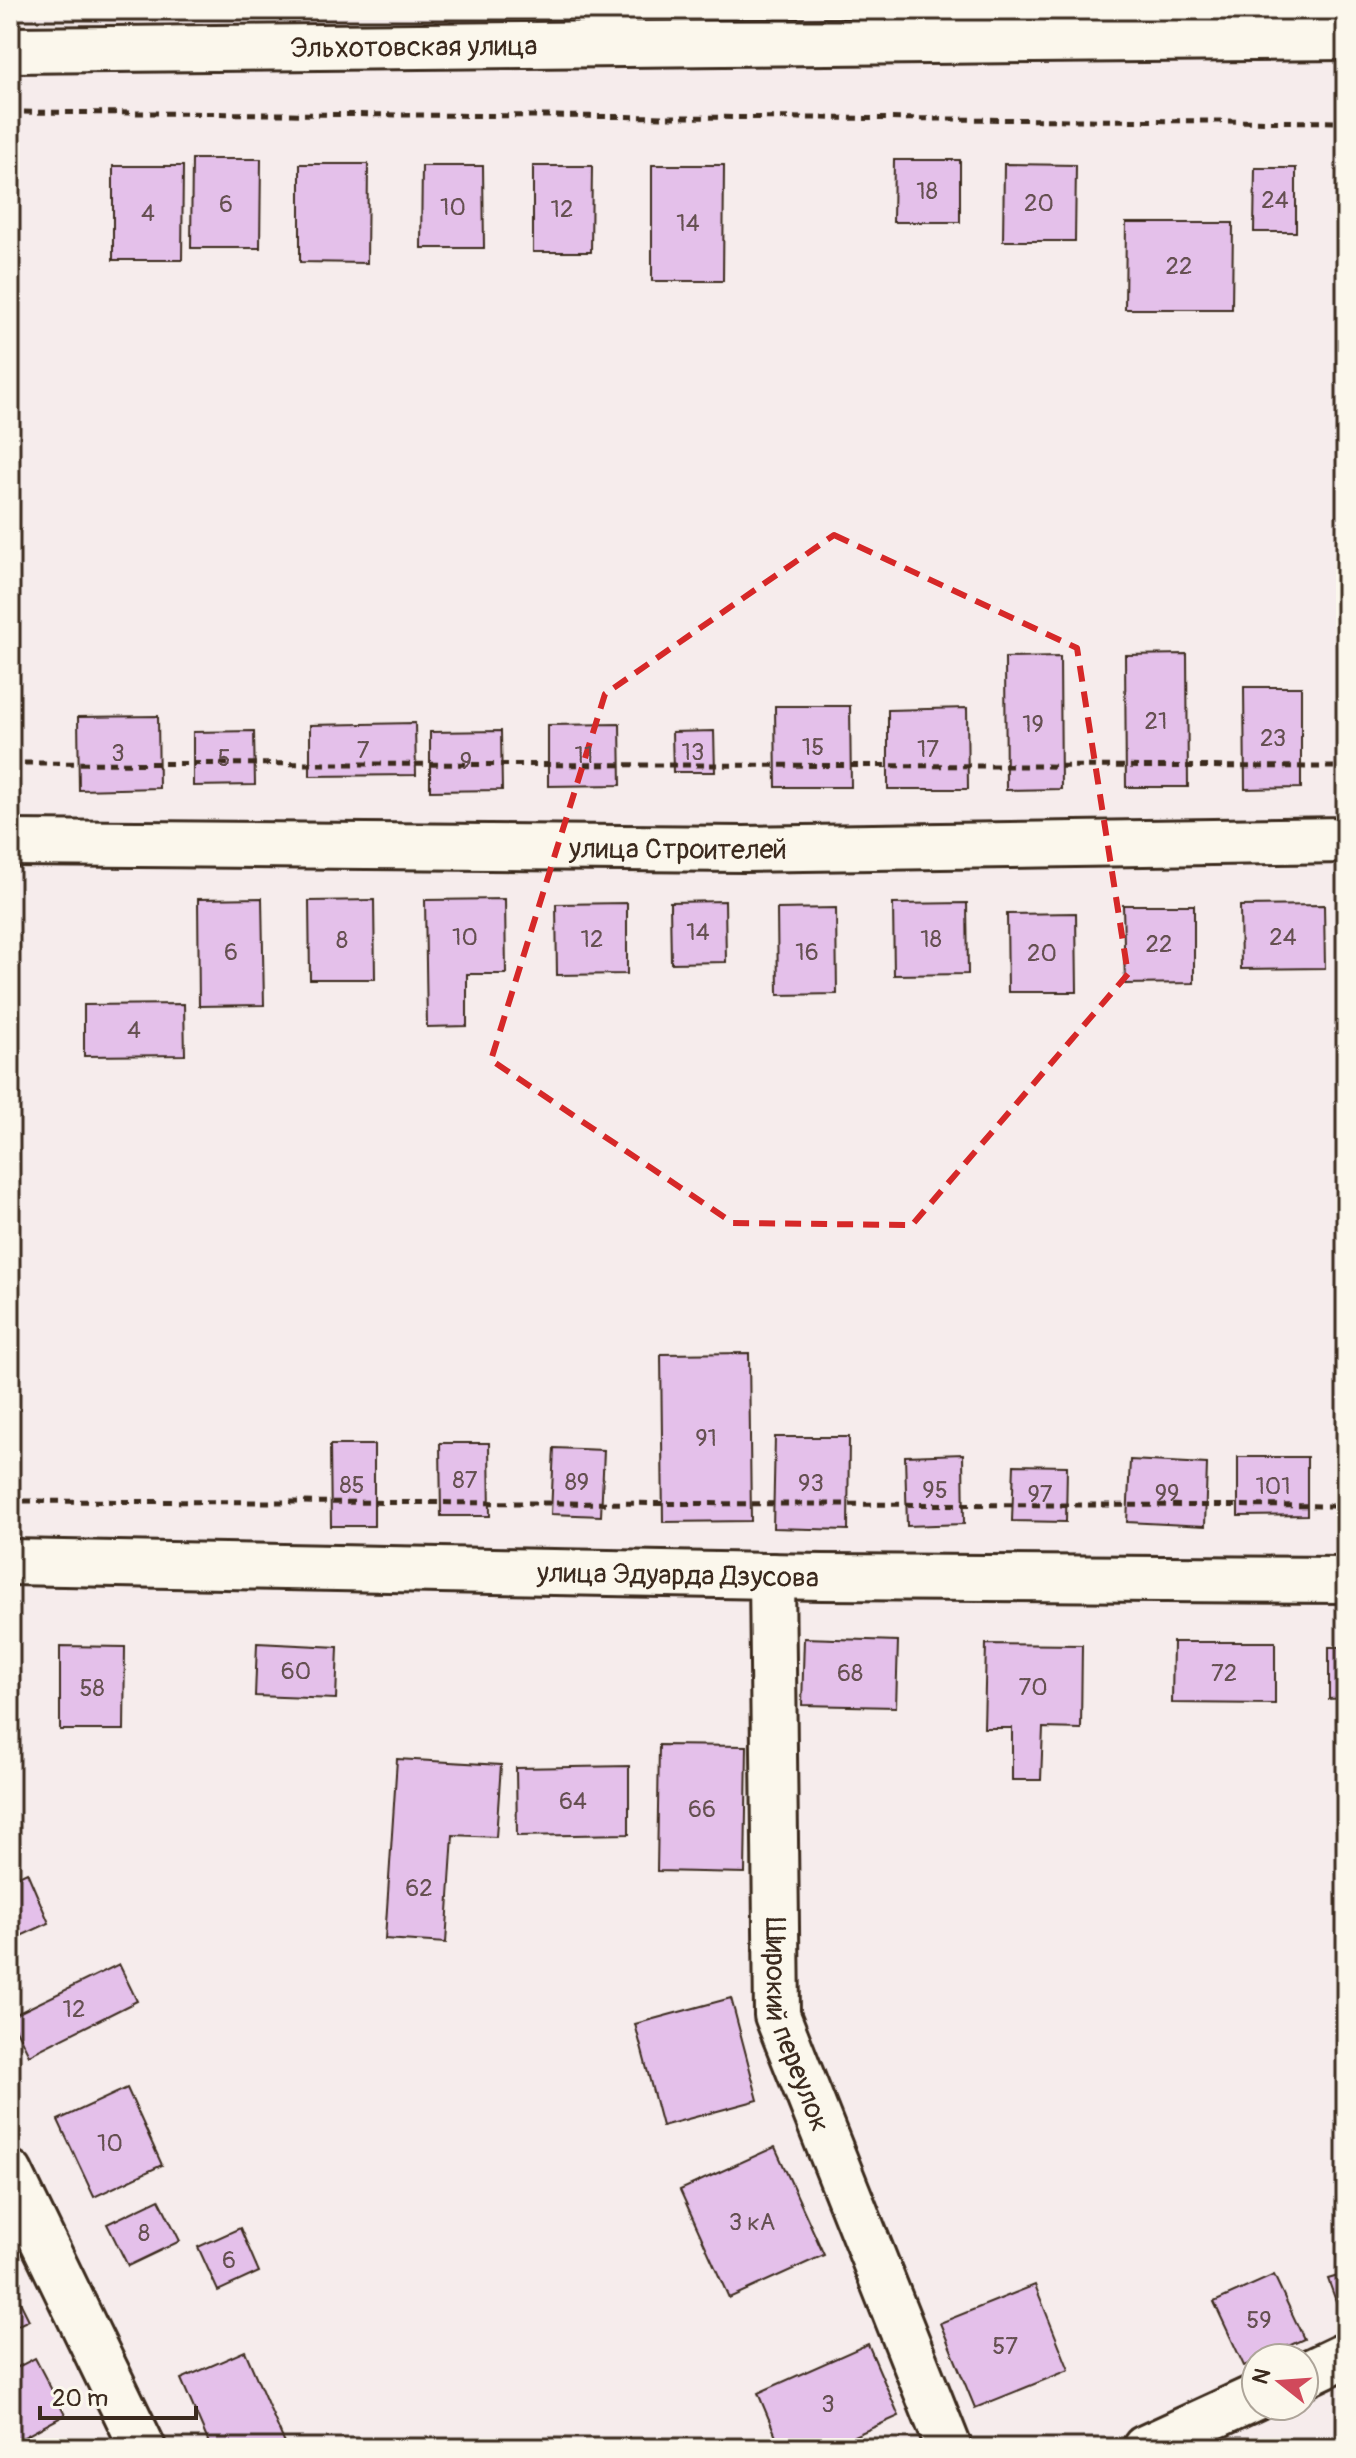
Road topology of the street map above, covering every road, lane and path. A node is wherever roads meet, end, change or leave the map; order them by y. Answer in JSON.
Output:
{"nodes":[{"id":1,"x":1346,"y":37,"type":"edge"},
{"id":2,"x":10,"y":50,"type":"edge"},
{"id":3,"x":10,"y":112,"type":"edge"},
{"id":4,"x":1346,"y":122,"type":"edge"},
{"id":5,"x":10,"y":763,"type":"edge"},
{"id":6,"x":1346,"y":767,"type":"edge"},
{"id":7,"x":1346,"y":840,"type":"edge"},
{"id":8,"x":10,"y":843,"type":"edge"},
{"id":9,"x":10,"y":1501,"type":"edge"},
{"id":10,"x":1346,"y":1506,"type":"edge"},
{"id":11,"x":10,"y":1562,"type":"edge"},
{"id":12,"x":772,"y":1576,"type":"junction"},
{"id":13,"x":1346,"y":1580,"type":"edge"},
{"id":14,"x":10,"y":2173,"type":"edge"},
{"id":15,"x":1346,"y":2355,"type":"edge"},
{"id":16,"x":1320,"y":2367,"type":"edge"},
{"id":17,"x":1240,"y":2404,"type":"edge"},
{"id":18,"x":143,"y":2448,"type":"edge"},
{"id":19,"x":949,"y":2448,"type":"edge"},
{"id":20,"x":1145,"y":2448,"type":"edge"}],
"edges":[{"from":1,"to":2,"type":"street","name":"Эльхотовская улица"},
{"from":3,"to":4,"type":"path"},
{"from":5,"to":6,"type":"path"},
{"from":7,"to":8,"type":"street","name":"улица Строителей"},
{"from":9,"to":10,"type":"path"},
{"from":11,"to":12,"type":"street","name":"улица Эдуарда Дзусова"},
{"from":12,"to":13,"type":"street","name":"улица Эдуарда Дзусова"},
{"from":12,"to":19,"type":"street","name":"Широкий переулок"},
{"from":14,"to":18,"type":"street"},
{"from":15,"to":16,"type":"street"},
{"from":17,"to":20,"type":"street"}]}
